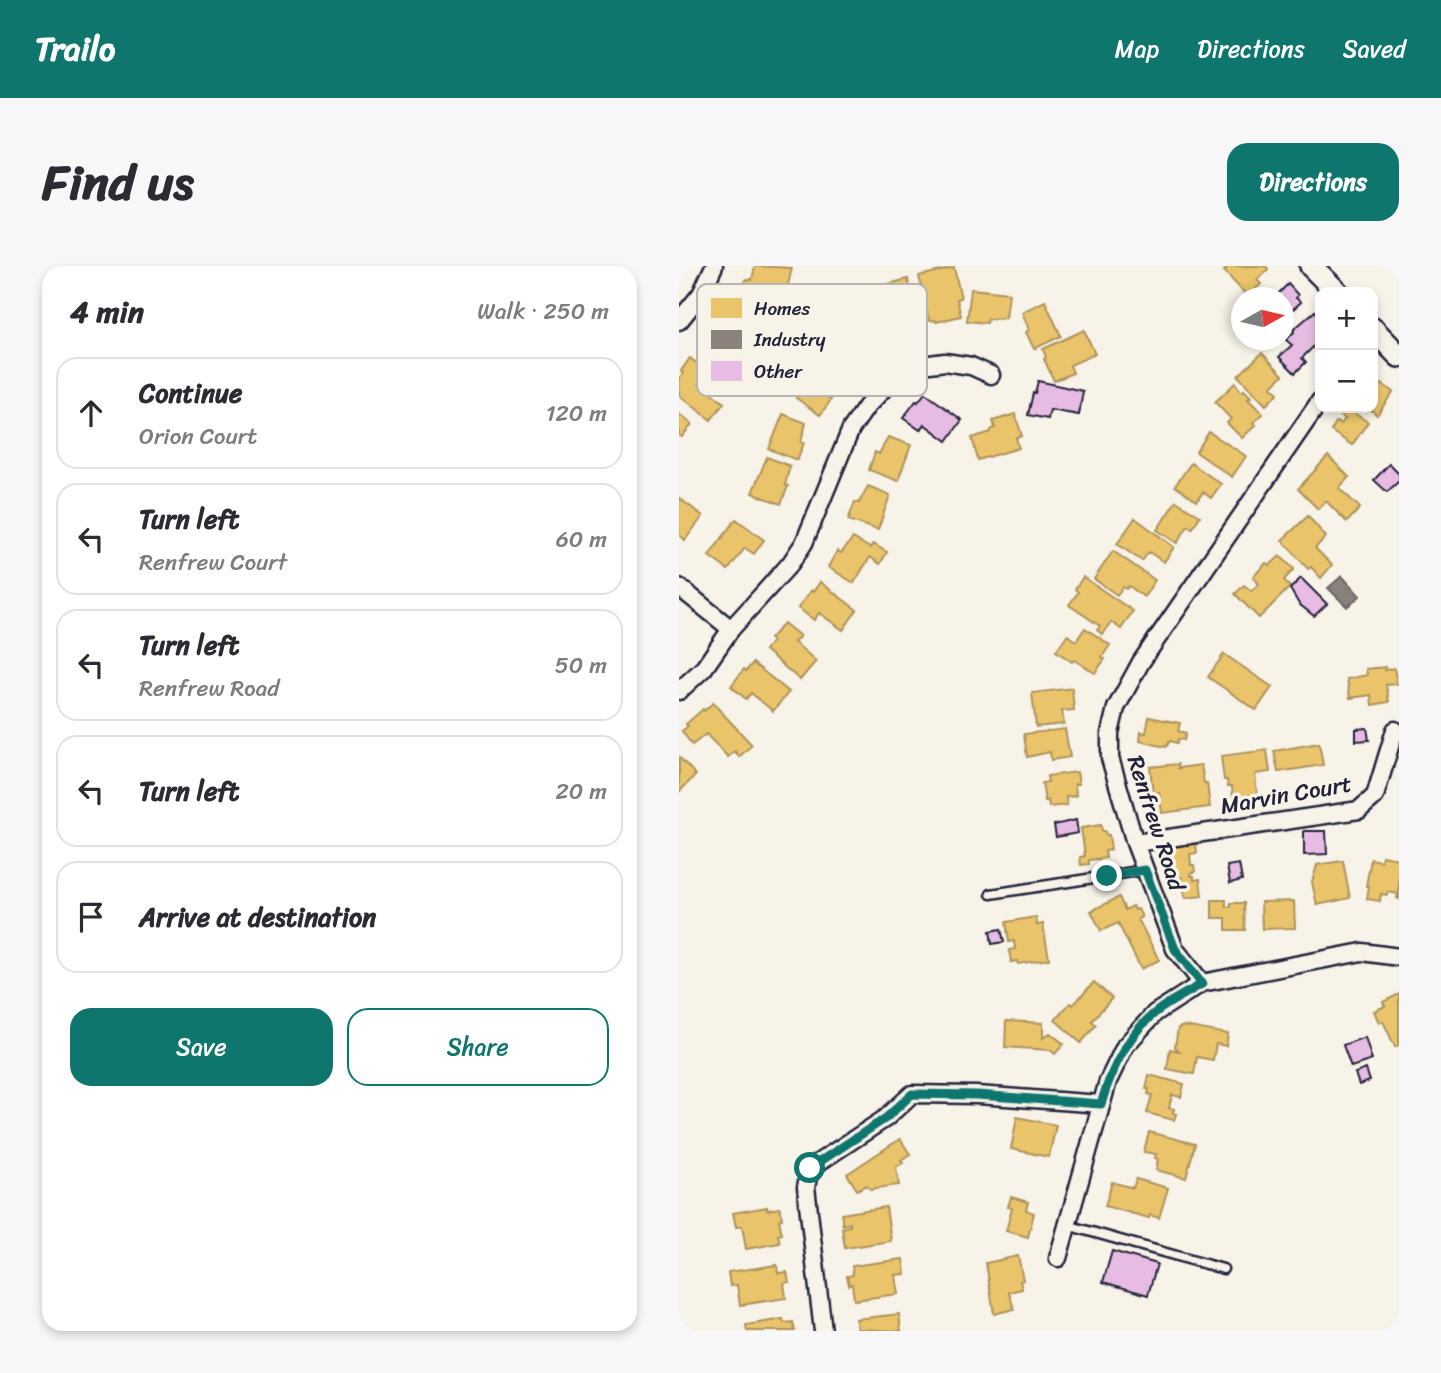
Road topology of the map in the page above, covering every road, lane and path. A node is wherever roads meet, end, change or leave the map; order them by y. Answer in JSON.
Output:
{"nodes":[{"id":1,"x":714,"y":266,"type":"edge"},
{"id":2,"x":1311,"y":266,"type":"edge"},
{"id":3,"x":706,"y":284,"type":"edge"},
{"id":4,"x":1332,"y":287,"type":"edge"},
{"id":5,"x":697,"y":300,"type":"edge"},
{"id":6,"x":679,"y":321,"type":"edge"},
{"id":7,"x":1378,"y":334,"type":"edge"},
{"id":8,"x":1399,"y":356,"type":"edge"},
{"id":9,"x":927,"y":364,"type":"edge"},
{"id":10,"x":991,"y":375,"type":"dead end"},
{"id":11,"x":877,"y":396,"type":"edge"},
{"id":12,"x":1315,"y":408,"type":"edge"},
{"id":13,"x":679,"y":587,"type":"edge"},
{"id":14,"x":731,"y":629,"type":"junction"},
{"id":15,"x":679,"y":691,"type":"edge"},
{"id":16,"x":1395,"y":730,"type":"dead end"},
{"id":17,"x":1135,"y":843,"type":"junction"},
{"id":18,"x":1145,"y":870,"type":"junction"},
{"id":19,"x":991,"y":894,"type":"dead end"},
{"id":20,"x":1399,"y":957,"type":"edge"},
{"id":21,"x":1202,"y":984,"type":"junction"},
{"id":22,"x":1101,"y":1104,"type":"junction"},
{"id":23,"x":1067,"y":1225,"type":"junction"},
{"id":24,"x":1058,"y":1258,"type":"dead end"},
{"id":25,"x":1223,"y":1269,"type":"dead end"},
{"id":26,"x":823,"y":1331,"type":"edge"}],
"edges":[{"from":1,"to":3,"type":"street"},
{"from":2,"to":4,"type":"street"},
{"from":5,"to":6,"type":"street"},
{"from":7,"to":8,"type":"street"},
{"from":9,"to":10,"type":"street"},
{"from":11,"to":14,"type":"street"},
{"from":12,"to":17,"type":"street","name":"Renfrew Road"},
{"from":13,"to":14,"type":"street"},
{"from":14,"to":15,"type":"street"},
{"from":16,"to":17,"type":"street","name":"Marvin Court"},
{"from":17,"to":18,"type":"street","name":"Renfrew Road"},
{"from":18,"to":19,"type":"lane"},
{"from":18,"to":21,"type":"street","name":"Renfrew Road"},
{"from":20,"to":21,"type":"street"},
{"from":21,"to":22,"type":"street"},
{"from":22,"to":23,"type":"street"},
{"from":22,"to":26,"type":"street"},
{"from":23,"to":24,"type":"street"},
{"from":23,"to":25,"type":"lane"}]}
